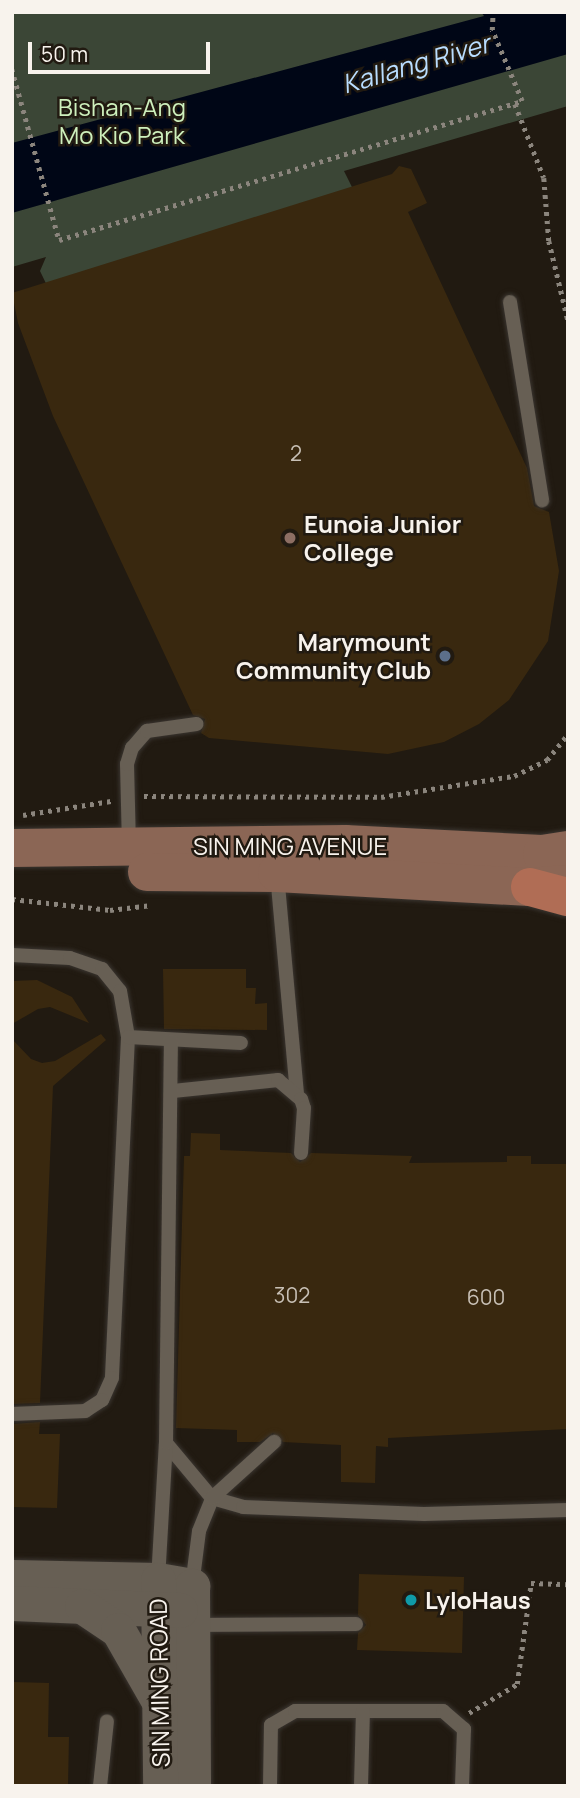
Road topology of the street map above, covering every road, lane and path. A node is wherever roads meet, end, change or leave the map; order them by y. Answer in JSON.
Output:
{"nodes":[{"id":1,"x":493,"y":12,"type":"edge"},
{"id":2,"x":13,"y":70,"type":"edge"},
{"id":3,"x":515,"y":104,"type":"junction"},
{"id":4,"x":510,"y":302,"type":"dead end"},
{"id":5,"x":568,"y":320,"type":"edge"},
{"id":6,"x":542,"y":500,"type":"dead end"},
{"id":7,"x":197,"y":724,"type":"dead end"},
{"id":8,"x":568,"y":734,"type":"edge"},
{"id":9,"x":127,"y":799,"type":"junction"},
{"id":10,"x":12,"y":817,"type":"edge"},
{"id":11,"x":129,"y":847,"type":"junction"},
{"id":12,"x":12,"y":848,"type":"edge"},
{"id":13,"x":568,"y":850,"type":"edge"},
{"id":14,"x":12,"y":872,"type":"edge"},
{"id":15,"x":277,"y":873,"type":"junction"},
{"id":16,"x":568,"y":884,"type":"edge"},
{"id":17,"x":530,"y":887,"type":"junction"},
{"id":18,"x":568,"y":897,"type":"edge"},
{"id":19,"x":12,"y":955,"type":"edge"},
{"id":20,"x":128,"y":1037,"type":"junction"},
{"id":21,"x":172,"y":1041,"type":"junction"},
{"id":22,"x":240,"y":1043,"type":"dead end"},
{"id":23,"x":173,"y":1091,"type":"junction"},
{"id":24,"x":297,"y":1095,"type":"junction"},
{"id":25,"x":301,"y":1153,"type":"dead end"},
{"id":26,"x":12,"y":1414,"type":"edge"},
{"id":27,"x":274,"y":1442,"type":"dead end"},
{"id":28,"x":166,"y":1443,"type":"junction"},
{"id":29,"x":212,"y":1498,"type":"junction"},
{"id":30,"x":568,"y":1510,"type":"edge"},
{"id":31,"x":12,"y":1577,"type":"edge"},
{"id":32,"x":568,"y":1584,"type":"edge"},
{"id":33,"x":178,"y":1602,"type":"junction"},
{"id":34,"x":12,"y":1603,"type":"edge"},
{"id":35,"x":82,"y":1606,"type":"junction"},
{"id":36,"x":356,"y":1624,"type":"dead end"},
{"id":37,"x":160,"y":1703,"type":"junction"},
{"id":38,"x":363,"y":1711,"type":"junction"},
{"id":39,"x":107,"y":1721,"type":"dead end"},
{"id":40,"x":454,"y":1721,"type":"junction"},
{"id":41,"x":100,"y":1786,"type":"edge"},
{"id":42,"x":160,"y":1786,"type":"edge"},
{"id":43,"x":193,"y":1786,"type":"edge"},
{"id":44,"x":270,"y":1786,"type":"edge"},
{"id":45,"x":361,"y":1786,"type":"edge"},
{"id":46,"x":462,"y":1786,"type":"edge"}],
"edges":[{"from":1,"to":3,"type":"path"},
{"from":2,"to":3,"type":"path"},
{"from":3,"to":5,"type":"path"},
{"from":4,"to":6,"type":"lane"},
{"from":7,"to":9,"type":"lane"},
{"from":8,"to":9,"type":"path"},
{"from":9,"to":10,"type":"path"},
{"from":9,"to":11,"type":"lane"},
{"from":11,"to":12,"type":"main road","name":"SIN MING AVENUE"},
{"from":11,"to":13,"type":"main road","name":"SIN MING AVENUE"},
{"from":14,"to":15,"type":"main road","name":"SIN MING AVENUE"},
{"from":15,"to":17,"type":"main road","name":"SIN MING AVENUE"},
{"from":15,"to":24,"type":"lane"},
{"from":16,"to":17,"type":"main road","name":"SIN MING AVENUE"},
{"from":17,"to":18,"type":"main road"},
{"from":19,"to":20,"type":"lane"},
{"from":20,"to":21,"type":"lane"},
{"from":20,"to":26,"type":"lane"},
{"from":21,"to":22,"type":"lane"},
{"from":21,"to":23,"type":"lane"},
{"from":23,"to":24,"type":"lane"},
{"from":23,"to":28,"type":"lane"},
{"from":24,"to":25,"type":"lane"},
{"from":27,"to":29,"type":"lane"},
{"from":28,"to":29,"type":"lane"},
{"from":28,"to":33,"type":"lane"},
{"from":29,"to":30,"type":"lane"},
{"from":29,"to":33,"type":"lane"},
{"from":31,"to":33,"type":"street"},
{"from":32,"to":40,"type":"path"},
{"from":33,"to":35,"type":"street"},
{"from":33,"to":36,"type":"lane"},
{"from":33,"to":37,"type":"street","name":"SIN MING ROAD"},
{"from":33,"to":43,"type":"street","name":"SIN MING ROAD"},
{"from":34,"to":35,"type":"street"},
{"from":35,"to":37,"type":"street"},
{"from":37,"to":42,"type":"street","name":"SIN MING ROAD"},
{"from":38,"to":40,"type":"lane"},
{"from":38,"to":44,"type":"lane"},
{"from":38,"to":45,"type":"lane"},
{"from":39,"to":41,"type":"lane"},
{"from":40,"to":46,"type":"lane"}]}
